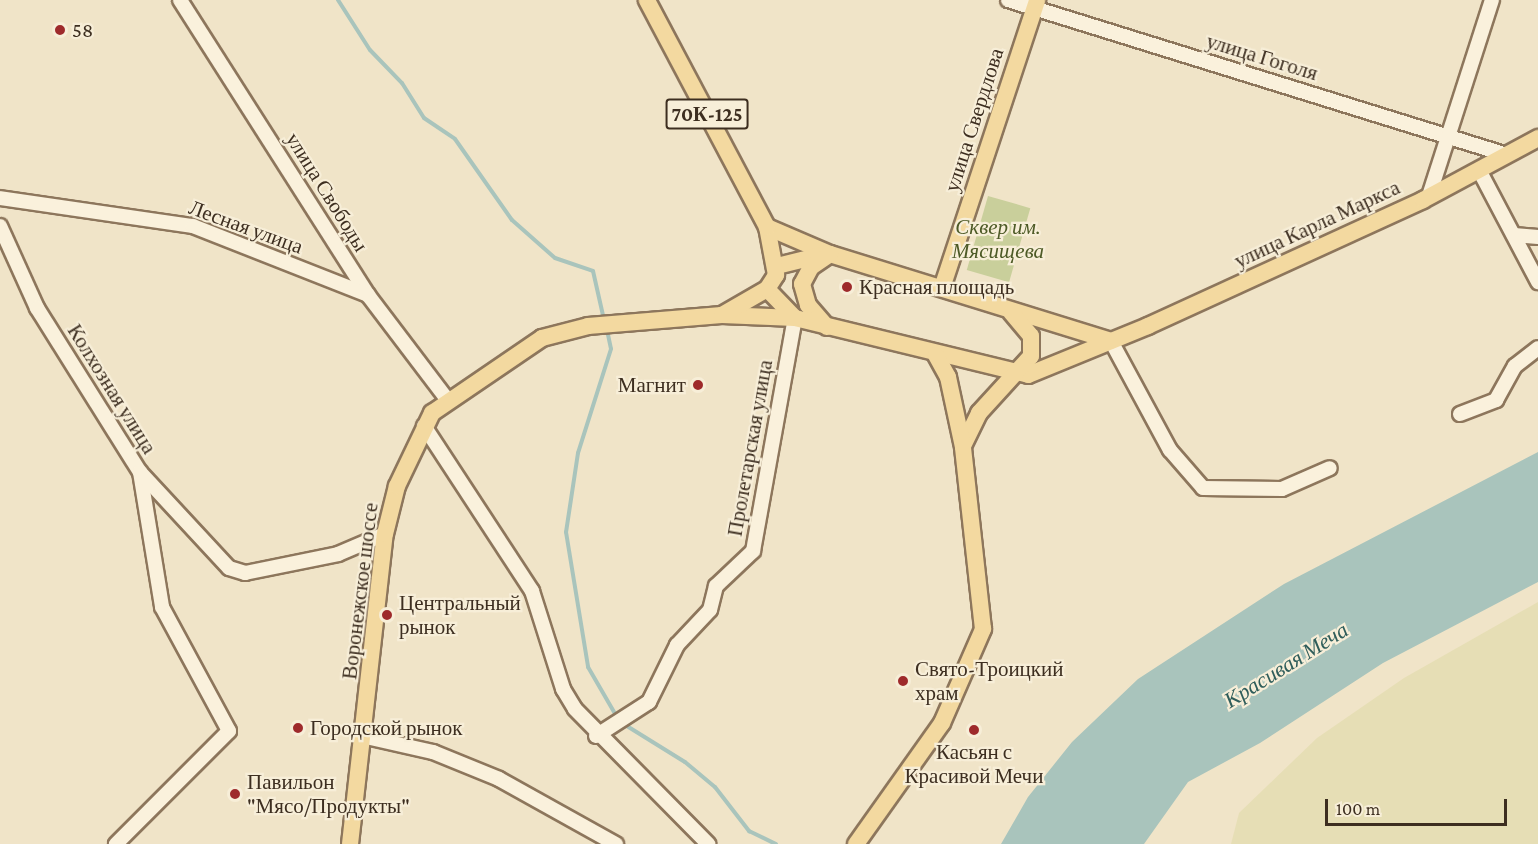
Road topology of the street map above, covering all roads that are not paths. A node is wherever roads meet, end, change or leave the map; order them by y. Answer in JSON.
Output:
{"nodes":[{"id":1,"x":180,"y":0,"type":"edge"},
{"id":2,"x":647,"y":0,"type":"edge"},
{"id":3,"x":1008,"y":0,"type":"edge"},
{"id":4,"x":1492,"y":0,"type":"edge"},
{"id":5,"x":1036,"y":4,"type":"edge"},
{"id":6,"x":1448,"y":137,"type":"junction"},
{"id":7,"x":1538,"y":138,"type":"edge"},
{"id":8,"x":1504,"y":154,"type":"junction"},
{"id":9,"x":1479,"y":170,"type":"junction"},
{"id":10,"x":1429,"y":196,"type":"junction"},
{"id":11,"x":0,"y":198,"type":"edge"},
{"id":12,"x":0,"y":226,"type":"edge"},
{"id":13,"x":767,"y":227,"type":"junction"},
{"id":14,"x":1514,"y":235,"type":"junction"},
{"id":15,"x":1538,"y":237,"type":"edge"},
{"id":16,"x":830,"y":254,"type":"junction"},
{"id":17,"x":777,"y":266,"type":"junction"},
{"id":18,"x":1538,"y":282,"type":"edge"},
{"id":19,"x":942,"y":288,"type":"junction"},
{"id":20,"x":767,"y":289,"type":"junction"},
{"id":21,"x":368,"y":295,"type":"junction"},
{"id":22,"x":1006,"y":308,"type":"junction"},
{"id":23,"x":720,"y":315,"type":"junction"},
{"id":24,"x":795,"y":318,"type":"junction"},
{"id":25,"x":827,"y":327,"type":"junction"},
{"id":26,"x":1111,"y":341,"type":"junction"},
{"id":27,"x":1538,"y":348,"type":"edge"},
{"id":28,"x":936,"y":355,"type":"junction"},
{"id":29,"x":1017,"y":376,"type":"junction"},
{"id":30,"x":447,"y":399,"type":"junction"},
{"id":31,"x":1460,"y":414,"type":"dead end"},
{"id":32,"x":424,"y":426,"type":"junction"},
{"id":33,"x":963,"y":447,"type":"junction"},
{"id":34,"x":1330,"y":468,"type":"dead end"},
{"id":35,"x":140,"y":472,"type":"junction"},
{"id":36,"x":385,"y":534,"type":"junction"},
{"id":37,"x":596,"y":736,"type":"junction"},
{"id":38,"x":366,"y":737,"type":"junction"},
{"id":39,"x":116,"y":844,"type":"edge"},
{"id":40,"x":350,"y":844,"type":"edge"},
{"id":41,"x":616,"y":844,"type":"edge"},
{"id":42,"x":708,"y":844,"type":"edge"},
{"id":43,"x":856,"y":844,"type":"edge"}],
"edges":[{"from":1,"to":21,"type":"street","name":"улица Свободы"},
{"from":2,"to":13,"type":"main road","number":"70К-125"},
{"from":3,"to":5,"type":"street","name":"улица Гоголя"},
{"from":4,"to":6,"type":"street"},
{"from":5,"to":6,"type":"street","name":"улица Гоголя"},
{"from":5,"to":19,"type":"main road","name":"улица Свердлова"},
{"from":6,"to":8,"type":"street","name":"улица Гоголя"},
{"from":6,"to":10,"type":"street"},
{"from":7,"to":8,"type":"main road","name":"улица Карла Маркса"},
{"from":8,"to":9,"type":"main road","name":"улица Карла Маркса"},
{"from":9,"to":10,"type":"main road","name":"улица Карла Маркса"},
{"from":9,"to":14,"type":"street"},
{"from":10,"to":26,"type":"main road","name":"улица Карла Маркса"},
{"from":11,"to":21,"type":"street","name":"Лесная улица"},
{"from":12,"to":35,"type":"street","name":"Колхозная улица"},
{"from":13,"to":16,"type":"main road"},
{"from":13,"to":17,"type":"main road"},
{"from":14,"to":15,"type":"street"},
{"from":14,"to":18,"type":"street"},
{"from":16,"to":17,"type":"main road"},
{"from":16,"to":19,"type":"main road"},
{"from":16,"to":25,"type":"main road"},
{"from":17,"to":20,"type":"main road"},
{"from":19,"to":22,"type":"main road"},
{"from":20,"to":23,"type":"main road"},
{"from":20,"to":24,"type":"main road"},
{"from":21,"to":30,"type":"street","name":"улица Свободы"},
{"from":22,"to":26,"type":"main road"},
{"from":22,"to":29,"type":"main road"},
{"from":23,"to":24,"type":"main road","name":"Воронежское шоссе"},
{"from":23,"to":30,"type":"main road","name":"Воронежское шоссе"},
{"from":24,"to":25,"type":"main road"},
{"from":24,"to":37,"type":"street","name":"Пролетарская улица"},
{"from":25,"to":28,"type":"main road"},
{"from":26,"to":29,"type":"main road","name":"улица Карла Маркса"},
{"from":26,"to":34,"type":"street"},
{"from":27,"to":31,"type":"street"},
{"from":28,"to":29,"type":"main road"},
{"from":28,"to":33,"type":"main road"},
{"from":29,"to":33,"type":"main road"},
{"from":30,"to":32,"type":"main road","name":"Воронежское шоссе"},
{"from":32,"to":36,"type":"main road","name":"Воронежское шоссе"},
{"from":32,"to":37,"type":"street"},
{"from":33,"to":43,"type":"main road"},
{"from":35,"to":36,"type":"street"},
{"from":35,"to":39,"type":"street","name":"Колхозная улица"},
{"from":36,"to":38,"type":"main road","name":"Воронежское шоссе"},
{"from":37,"to":42,"type":"street"},
{"from":38,"to":40,"type":"main road","name":"Воронежское шоссе"},
{"from":38,"to":41,"type":"street"}]}
